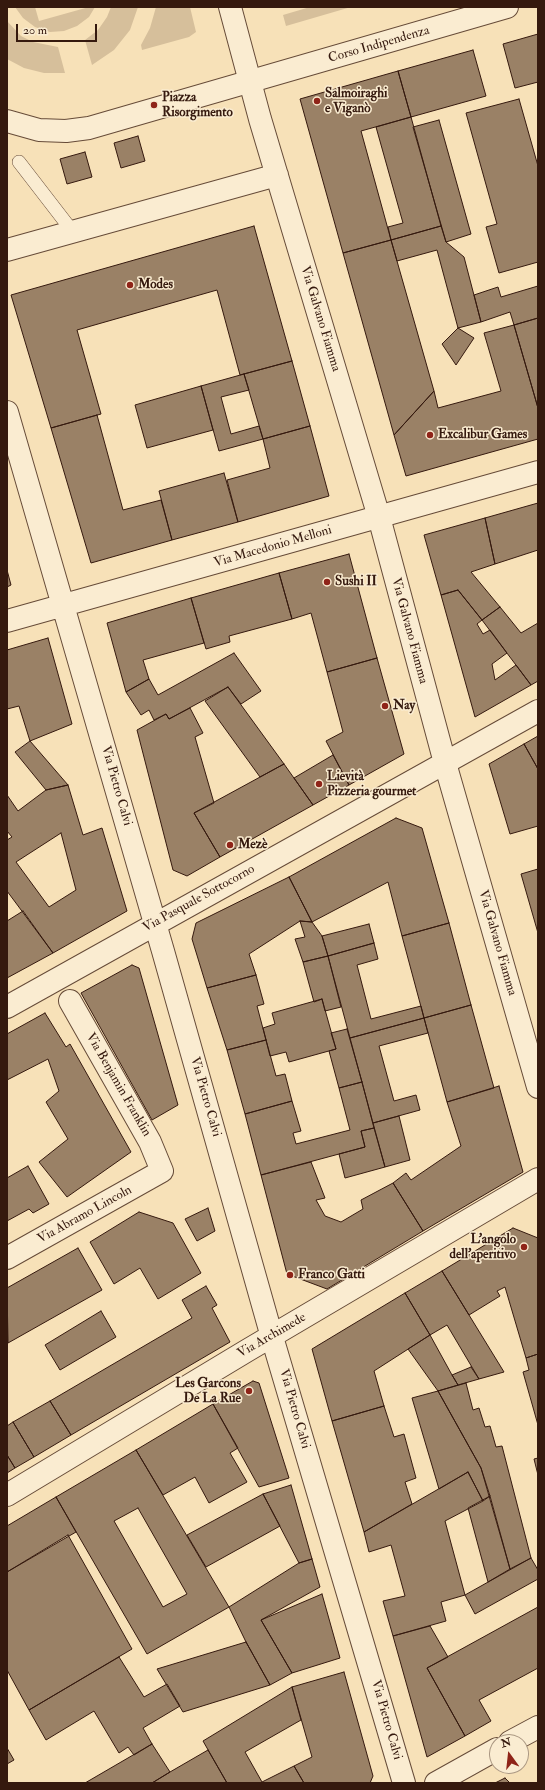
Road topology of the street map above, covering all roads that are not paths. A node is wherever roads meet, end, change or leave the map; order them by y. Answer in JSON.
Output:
{"nodes":[{"id":1,"x":230,"y":7,"type":"edge"},
{"id":2,"x":506,"y":7,"type":"edge"},
{"id":3,"x":250,"y":82,"type":"junction"},
{"id":4,"x":7,"y":121,"type":"edge"},
{"id":5,"x":19,"y":162,"type":"dead end"},
{"id":6,"x":277,"y":175,"type":"junction"},
{"id":7,"x":73,"y":232,"type":"junction"},
{"id":8,"x":7,"y":250,"type":"edge"},
{"id":9,"x":7,"y":412,"type":"edge"},
{"id":10,"x":538,"y":472,"type":"edge"},
{"id":11,"x":378,"y":517,"type":"junction"},
{"id":12,"x":64,"y":605,"type":"junction"},
{"id":13,"x":7,"y":621,"type":"edge"},
{"id":14,"x":538,"y":711,"type":"edge"},
{"id":15,"x":445,"y":762,"type":"junction"},
{"id":16,"x":156,"y":923,"type":"junction"},
{"id":17,"x":70,"y":1002,"type":"dead end"},
{"id":18,"x":7,"y":1006,"type":"edge"},
{"id":19,"x":538,"y":1087,"type":"edge"},
{"id":20,"x":162,"y":1171,"type":"joint"},
{"id":21,"x":538,"y":1179,"type":"edge"},
{"id":22,"x":7,"y":1258,"type":"edge"},
{"id":23,"x":272,"y":1337,"type":"junction"},
{"id":24,"x":7,"y":1495,"type":"edge"},
{"id":25,"x":538,"y":1727,"type":"edge"},
{"id":26,"x":525,"y":1734,"type":"edge"},
{"id":27,"x":489,"y":1753,"type":"edge"},
{"id":28,"x":404,"y":1783,"type":"edge"},
{"id":29,"x":436,"y":1783,"type":"edge"}],
"edges":[{"from":1,"to":3,"type":"street"},
{"from":2,"to":3,"type":"street","name":"Corso Indipendenza"},
{"from":3,"to":4,"type":"street"},
{"from":3,"to":6,"type":"street"},
{"from":5,"to":7,"type":"lane"},
{"from":6,"to":7,"type":"street"},
{"from":6,"to":11,"type":"street","name":"Via Galvano Fiamma"},
{"from":7,"to":8,"type":"street"},
{"from":9,"to":12,"type":"street","name":"Via Pietro Calvi"},
{"from":10,"to":11,"type":"street","name":"Via Macedonio Melloni"},
{"from":11,"to":12,"type":"street","name":"Via Macedonio Melloni"},
{"from":11,"to":15,"type":"street","name":"Via Galvano Fiamma"},
{"from":12,"to":13,"type":"street","name":"Via Macedonio Melloni"},
{"from":12,"to":16,"type":"street","name":"Via Pietro Calvi"},
{"from":14,"to":15,"type":"street","name":"Via Pasquale Sottocorno"},
{"from":15,"to":16,"type":"street","name":"Via Pasquale Sottocorno"},
{"from":15,"to":19,"type":"street","name":"Via Galvano Fiamma"},
{"from":16,"to":18,"type":"street","name":"Via Pasquale Sottocorno"},
{"from":16,"to":23,"type":"street","name":"Via Pietro Calvi"},
{"from":17,"to":20,"type":"street","name":"Via Benjamin Franklin"},
{"from":20,"to":22,"type":"street","name":"Via Abramo Lincoln"},
{"from":21,"to":23,"type":"street","name":"Via Archimede"},
{"from":23,"to":24,"type":"street","name":"Via Archimede"},
{"from":23,"to":28,"type":"street","name":"Via Pietro Calvi"},
{"from":25,"to":26,"type":"street"},
{"from":27,"to":29,"type":"street"}]}
